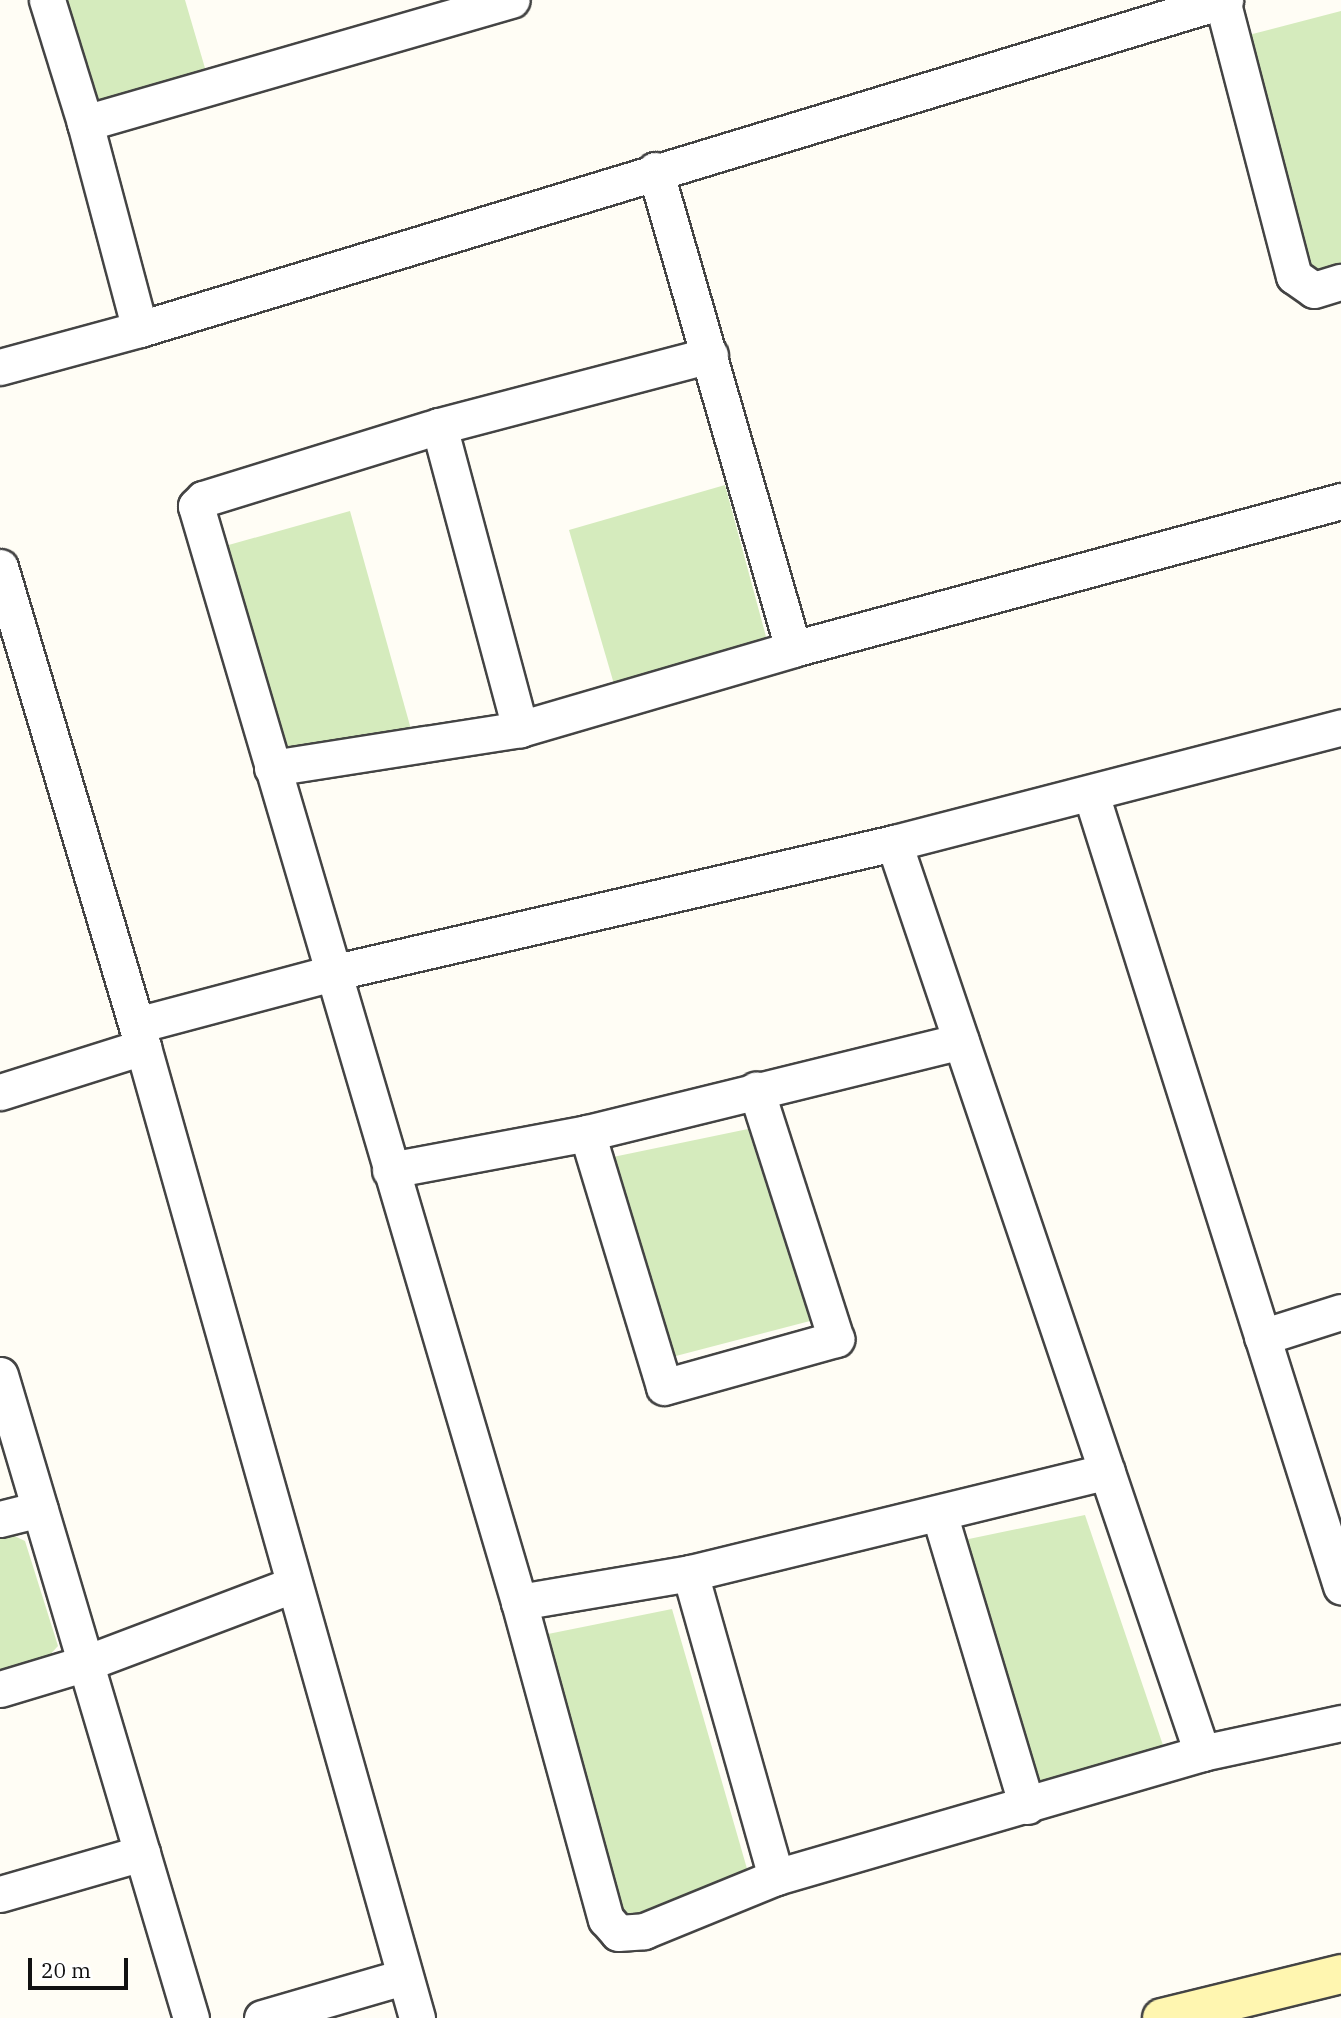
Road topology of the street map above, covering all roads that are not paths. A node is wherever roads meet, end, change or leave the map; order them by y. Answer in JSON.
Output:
{"nodes":[{"id":1,"x":47,"y":0,"type":"edge"},
{"id":2,"x":512,"y":0,"type":"edge"},
{"id":3,"x":1223,"y":0,"type":"edge"},
{"id":4,"x":85,"y":122,"type":"junction"},
{"id":5,"x":654,"y":170,"type":"junction"},
{"id":6,"x":1341,"y":282,"type":"edge"},
{"id":7,"x":140,"y":330,"type":"junction"},
{"id":8,"x":710,"y":355,"type":"junction"},
{"id":9,"x":0,"y":367,"type":"edge"},
{"id":10,"x":439,"y":426,"type":"junction"},
{"id":11,"x":1341,"y":501,"type":"edge"},
{"id":12,"x":0,"y":567,"type":"edge"},
{"id":13,"x":793,"y":649,"type":"junction"},
{"id":14,"x":1341,"y":727,"type":"edge"},
{"id":15,"x":520,"y":729,"type":"junction"},
{"id":16,"x":272,"y":768,"type":"junction"},
{"id":17,"x":1091,"y":793,"type":"junction"},
{"id":18,"x":894,"y":843,"type":"junction"},
{"id":19,"x":336,"y":972,"type":"junction"},
{"id":20,"x":140,"y":1036,"type":"junction"},
{"id":21,"x":961,"y":1041,"type":"junction"},
{"id":22,"x":756,"y":1090,"type":"junction"},
{"id":23,"x":0,"y":1092,"type":"edge"},
{"id":24,"x":587,"y":1133,"type":"junction"},
{"id":25,"x":390,"y":1170,"type":"junction"},
{"id":26,"x":1341,"y":1312,"type":"edge"},
{"id":27,"x":1262,"y":1336,"type":"junction"},
{"id":28,"x":0,"y":1375,"type":"edge"},
{"id":29,"x":1107,"y":1471,"type":"junction"},
{"id":30,"x":40,"y":1509,"type":"junction"},
{"id":31,"x":939,"y":1513,"type":"junction"},
{"id":32,"x":0,"y":1519,"type":"edge"},
{"id":33,"x":690,"y":1573,"type":"junction"},
{"id":34,"x":292,"y":1585,"type":"junction"},
{"id":35,"x":1341,"y":1586,"type":"edge"},
{"id":36,"x":519,"y":1602,"type":"junction"},
{"id":37,"x":86,"y":1663,"type":"junction"},
{"id":38,"x":0,"y":1689,"type":"edge"},
{"id":39,"x":1341,"y":1723,"type":"edge"},
{"id":40,"x":1202,"y":1754,"type":"junction"},
{"id":41,"x":1027,"y":1806,"type":"junction"},
{"id":42,"x":142,"y":1853,"type":"junction"},
{"id":43,"x":776,"y":1877,"type":"junction"},
{"id":44,"x":0,"y":1894,"type":"edge"},
{"id":45,"x":1341,"y":1975,"type":"edge"},
{"id":46,"x":403,"y":1977,"type":"junction"},
{"id":47,"x":191,"y":2018,"type":"edge"},
{"id":48,"x":262,"y":2018,"type":"edge"},
{"id":49,"x":417,"y":2018,"type":"edge"},
{"id":50,"x":1162,"y":2018,"type":"edge"}],
"edges":[{"from":1,"to":4,"type":"street"},
{"from":2,"to":4,"type":"street"},
{"from":3,"to":5,"type":"street"},
{"from":3,"to":6,"type":"street"},
{"from":4,"to":7,"type":"street"},
{"from":5,"to":7,"type":"street"},
{"from":5,"to":8,"type":"street"},
{"from":7,"to":9,"type":"street"},
{"from":8,"to":10,"type":"street"},
{"from":8,"to":13,"type":"street"},
{"from":10,"to":15,"type":"street"},
{"from":10,"to":16,"type":"street"},
{"from":11,"to":13,"type":"street"},
{"from":12,"to":20,"type":"street"},
{"from":13,"to":15,"type":"street"},
{"from":14,"to":17,"type":"street"},
{"from":15,"to":16,"type":"street"},
{"from":16,"to":19,"type":"street"},
{"from":17,"to":18,"type":"street"},
{"from":17,"to":27,"type":"street"},
{"from":18,"to":19,"type":"street"},
{"from":18,"to":21,"type":"street"},
{"from":19,"to":20,"type":"street"},
{"from":19,"to":25,"type":"street"},
{"from":20,"to":23,"type":"street"},
{"from":20,"to":34,"type":"street"},
{"from":21,"to":22,"type":"street"},
{"from":21,"to":29,"type":"street"},
{"from":22,"to":24,"type":"street"},
{"from":22,"to":24,"type":"street"},
{"from":24,"to":25,"type":"street"},
{"from":25,"to":36,"type":"street"},
{"from":26,"to":27,"type":"street"},
{"from":27,"to":35,"type":"street"},
{"from":28,"to":30,"type":"street"},
{"from":29,"to":31,"type":"street"},
{"from":29,"to":40,"type":"street"},
{"from":30,"to":32,"type":"street"},
{"from":30,"to":37,"type":"street"},
{"from":31,"to":33,"type":"street"},
{"from":31,"to":41,"type":"street"},
{"from":33,"to":36,"type":"street"},
{"from":33,"to":43,"type":"street"},
{"from":34,"to":37,"type":"street"},
{"from":34,"to":46,"type":"street"},
{"from":36,"to":43,"type":"street"},
{"from":37,"to":38,"type":"street"},
{"from":37,"to":42,"type":"street"},
{"from":39,"to":40,"type":"street"},
{"from":40,"to":41,"type":"street"},
{"from":41,"to":43,"type":"street"},
{"from":42,"to":44,"type":"street"},
{"from":42,"to":47,"type":"street"},
{"from":45,"to":50,"type":"main road"},
{"from":46,"to":48,"type":"street"},
{"from":46,"to":49,"type":"street"}]}
